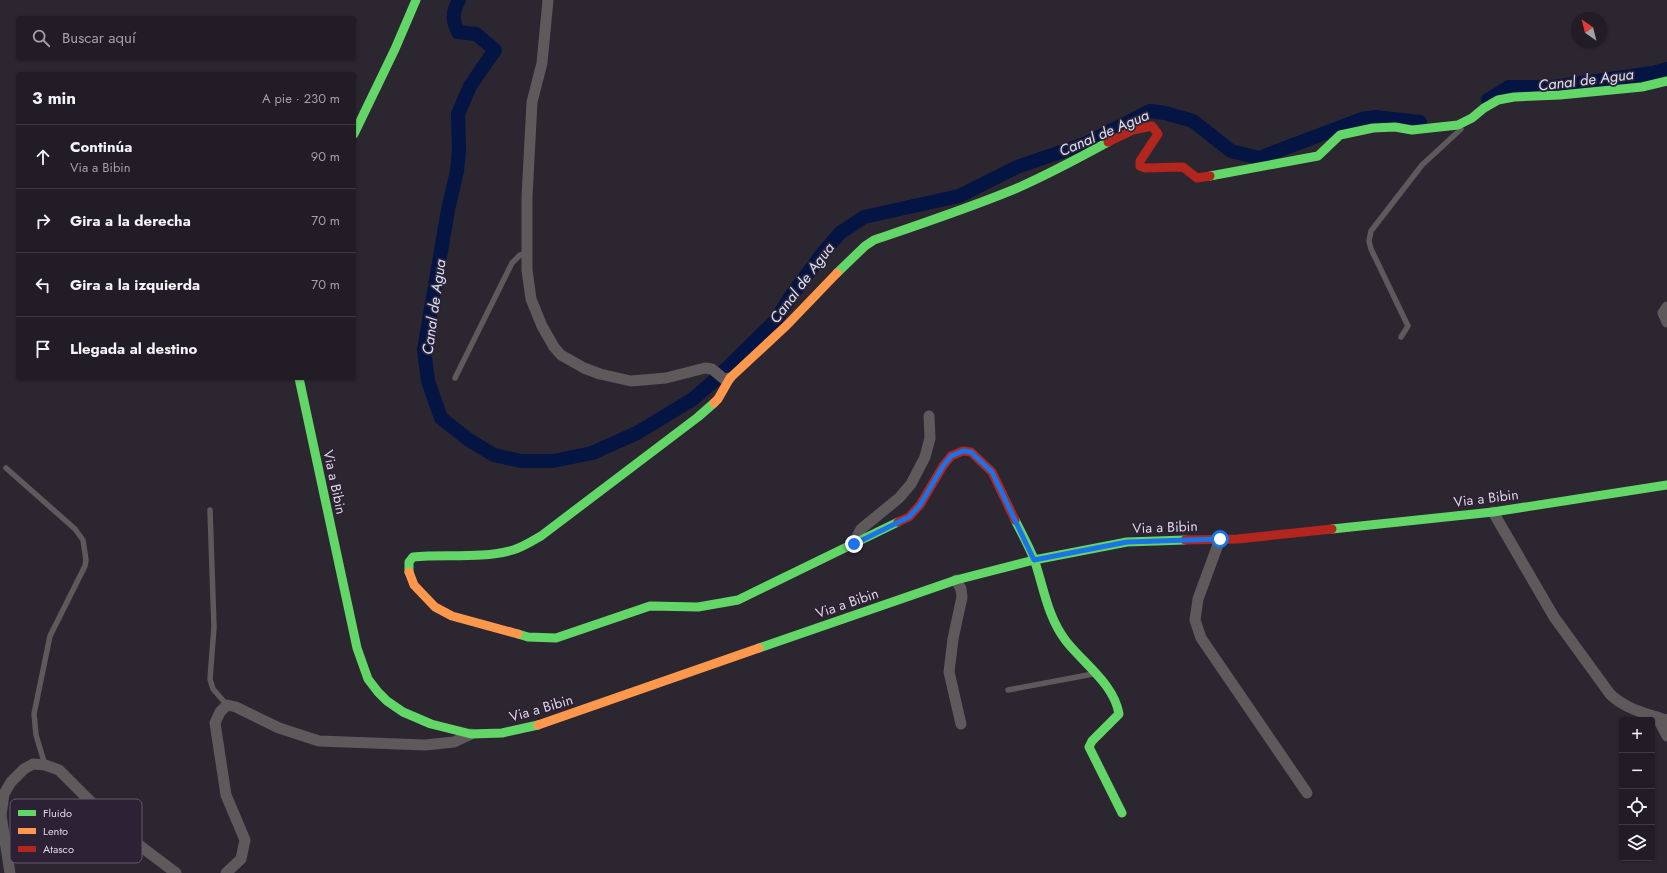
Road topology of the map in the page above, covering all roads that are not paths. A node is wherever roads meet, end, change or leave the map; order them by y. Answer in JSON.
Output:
{"nodes":[{"id":1,"x":416,"y":0,"type":"edge"},
{"id":2,"x":548,"y":0,"type":"edge"},
{"id":3,"x":1667,"y":81,"type":"edge"},
{"id":4,"x":1472,"y":118,"type":"junction"},
{"id":5,"x":356,"y":130,"type":"edge"},
{"id":6,"x":527,"y":253,"type":"junction"},
{"id":7,"x":1667,"y":307,"type":"edge"},
{"id":8,"x":1667,"y":322,"type":"edge"},
{"id":9,"x":1401,"y":337,"type":"dead end"},
{"id":10,"x":726,"y":377,"type":"junction"},
{"id":11,"x":455,"y":378,"type":"dead end"},
{"id":12,"x":299,"y":380,"type":"edge"},
{"id":13,"x":929,"y":416,"type":"dead end"},
{"id":14,"x":6,"y":468,"type":"dead end"},
{"id":15,"x":1667,"y":485,"type":"edge"},
{"id":16,"x":210,"y":510,"type":"dead end"},
{"id":17,"x":1493,"y":512,"type":"junction"},
{"id":18,"x":1220,"y":539,"type":"junction"},
{"id":19,"x":854,"y":544,"type":"junction"},
{"id":20,"x":1034,"y":560,"type":"junction"},
{"id":21,"x":956,"y":580,"type":"junction"},
{"id":22,"x":1095,"y":673,"type":"junction"},
{"id":23,"x":1008,"y":690,"type":"dead end"},
{"id":24,"x":227,"y":705,"type":"junction"},
{"id":25,"x":1662,"y":719,"type":"edge"},
{"id":26,"x":961,"y":724,"type":"dead end"},
{"id":27,"x":471,"y":734,"type":"junction"},
{"id":28,"x":1667,"y":736,"type":"edge"},
{"id":29,"x":45,"y":764,"type":"junction"},
{"id":30,"x":1307,"y":793,"type":"dead end"},
{"id":31,"x":88,"y":799,"type":"edge"},
{"id":32,"x":1122,"y":814,"type":"dead end"},
{"id":33,"x":142,"y":847,"type":"edge"},
{"id":34,"x":10,"y":873,"type":"edge"},
{"id":35,"x":176,"y":873,"type":"edge"},
{"id":36,"x":226,"y":873,"type":"edge"}],
"edges":[{"from":1,"to":5,"type":"street"},
{"from":2,"to":6,"type":"street"},
{"from":3,"to":4,"type":"street"},
{"from":4,"to":9,"type":"lane"},
{"from":4,"to":10,"type":"street"},
{"from":6,"to":10,"type":"street"},
{"from":6,"to":11,"type":"lane"},
{"from":7,"to":8,"type":"street"},
{"from":10,"to":19,"type":"street"},
{"from":12,"to":27,"type":"street","name":"Via a Bibin"},
{"from":13,"to":19,"type":"street"},
{"from":14,"to":29,"type":"lane"},
{"from":15,"to":17,"type":"street","name":"Via a Bibin"},
{"from":16,"to":24,"type":"lane"},
{"from":17,"to":18,"type":"street","name":"Via a Bibin"},
{"from":17,"to":25,"type":"street"},
{"from":18,"to":20,"type":"street","name":"Via a Bibin"},
{"from":18,"to":30,"type":"street"},
{"from":19,"to":20,"type":"street"},
{"from":20,"to":21,"type":"street","name":"Via a Bibin"},
{"from":20,"to":22,"type":"street"},
{"from":21,"to":26,"type":"street"},
{"from":21,"to":27,"type":"street","name":"Via a Bibin"},
{"from":22,"to":23,"type":"lane"},
{"from":22,"to":32,"type":"street"},
{"from":24,"to":27,"type":"street"},
{"from":24,"to":36,"type":"street"},
{"from":25,"to":28,"type":"street"},
{"from":29,"to":31,"type":"street"},
{"from":29,"to":34,"type":"street"},
{"from":33,"to":35,"type":"street"}]}
